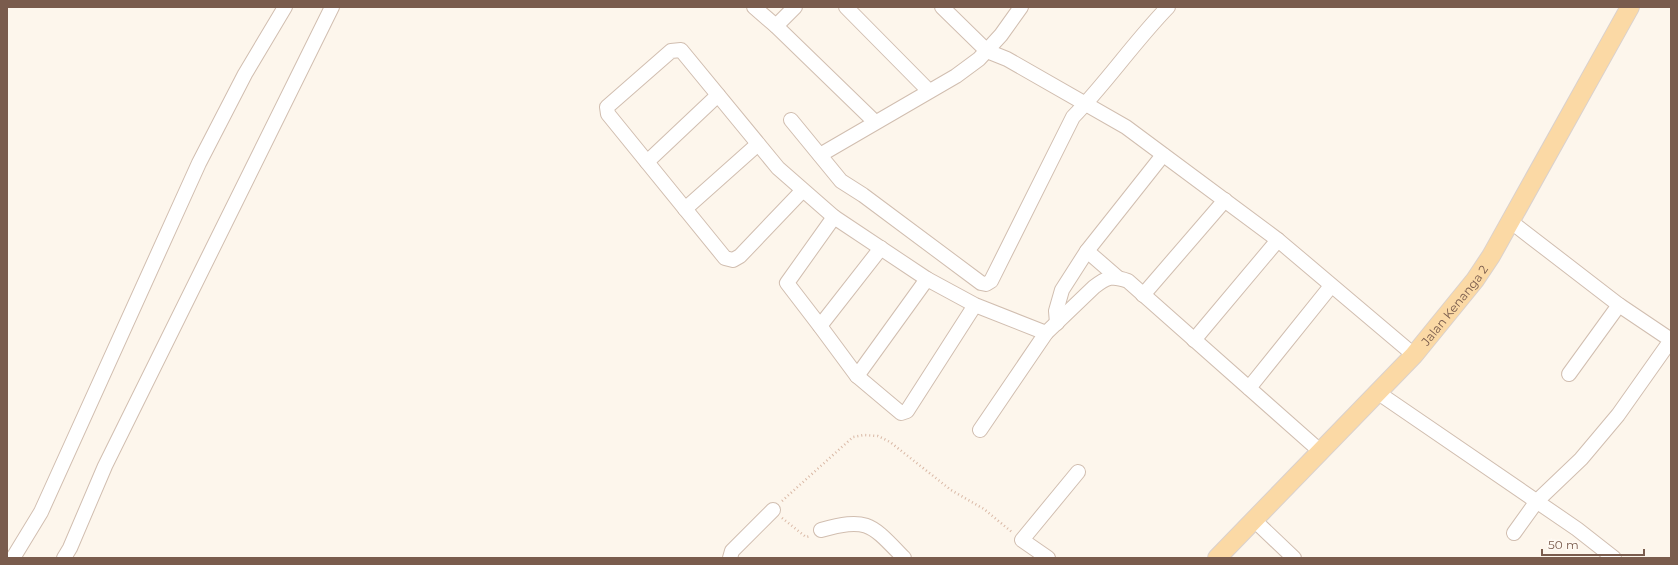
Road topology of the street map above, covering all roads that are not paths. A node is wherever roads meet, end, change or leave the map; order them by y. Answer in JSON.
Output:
{"nodes":[{"id":1,"x":285,"y":7,"type":"edge"},
{"id":2,"x":332,"y":7,"type":"edge"},
{"id":3,"x":754,"y":7,"type":"edge"},
{"id":4,"x":795,"y":7,"type":"edge"},
{"id":5,"x":846,"y":7,"type":"edge"},
{"id":6,"x":942,"y":7,"type":"edge"},
{"id":7,"x":1021,"y":7,"type":"edge"},
{"id":8,"x":1168,"y":7,"type":"edge"},
{"id":9,"x":1630,"y":7,"type":"edge"},
{"id":10,"x":776,"y":26,"type":"junction"},
{"id":11,"x":987,"y":51,"type":"junction"},
{"id":12,"x":929,"y":91,"type":"junction"},
{"id":13,"x":718,"y":95,"type":"junction"},
{"id":14,"x":1085,"y":104,"type":"junction"},
{"id":15,"x":791,"y":120,"type":"dead end"},
{"id":16,"x":876,"y":122,"type":"junction"},
{"id":17,"x":758,"y":144,"type":"junction"},
{"id":18,"x":820,"y":155,"type":"junction"},
{"id":19,"x":1163,"y":155,"type":"junction"},
{"id":20,"x":647,"y":162,"type":"junction"},
{"id":21,"x":803,"y":190,"type":"junction"},
{"id":22,"x":1225,"y":200,"type":"junction"},
{"id":23,"x":685,"y":209,"type":"junction"},
{"id":24,"x":834,"y":217,"type":"junction"},
{"id":25,"x":1510,"y":221,"type":"junction"},
{"id":26,"x":1278,"y":240,"type":"junction"},
{"id":27,"x":881,"y":248,"type":"junction"},
{"id":28,"x":1087,"y":251,"type":"junction"},
{"id":29,"x":1117,"y":277,"type":"junction"},
{"id":30,"x":927,"y":279,"type":"junction"},
{"id":31,"x":1331,"y":286,"type":"junction"},
{"id":32,"x":1143,"y":295,"type":"junction"},
{"id":33,"x":975,"y":305,"type":"junction"},
{"id":34,"x":1619,"y":306,"type":"junction"},
{"id":35,"x":820,"y":326,"type":"junction"},
{"id":36,"x":1052,"y":328,"type":"junction"},
{"id":37,"x":1194,"y":340,"type":"junction"},
{"id":38,"x":1671,"y":340,"type":"edge"},
{"id":39,"x":1414,"y":355,"type":"junction"},
{"id":40,"x":1569,"y":374,"type":"dead end"},
{"id":41,"x":857,"y":376,"type":"junction"},
{"id":42,"x":1249,"y":388,"type":"junction"},
{"id":43,"x":1378,"y":392,"type":"junction"},
{"id":44,"x":980,"y":430,"type":"dead end"},
{"id":45,"x":1320,"y":451,"type":"junction"},
{"id":46,"x":1078,"y":472,"type":"dead end"},
{"id":47,"x":1537,"y":501,"type":"junction"},
{"id":48,"x":773,"y":510,"type":"road end"},
{"id":49,"x":1254,"y":520,"type":"junction"},
{"id":50,"x":821,"y":530,"type":"road end"},
{"id":51,"x":1514,"y":533,"type":"dead end"},
{"id":52,"x":13,"y":558,"type":"edge"},
{"id":53,"x":64,"y":558,"type":"edge"},
{"id":54,"x":730,"y":558,"type":"edge"},
{"id":55,"x":904,"y":558,"type":"edge"},
{"id":56,"x":1048,"y":558,"type":"edge"},
{"id":57,"x":1217,"y":558,"type":"edge"},
{"id":58,"x":1294,"y":558,"type":"edge"},
{"id":59,"x":1614,"y":558,"type":"edge"}],
"edges":[{"from":1,"to":52,"type":"street"},
{"from":2,"to":53,"type":"street"},
{"from":3,"to":10,"type":"street"},
{"from":4,"to":10,"type":"street"},
{"from":5,"to":12,"type":"street"},
{"from":6,"to":11,"type":"street"},
{"from":7,"to":11,"type":"street"},
{"from":8,"to":14,"type":"street"},
{"from":9,"to":25,"type":"main road","name":"Jalan Kenanga 2"},
{"from":10,"to":16,"type":"street"},
{"from":11,"to":12,"type":"street"},
{"from":11,"to":14,"type":"street"},
{"from":12,"to":16,"type":"street"},
{"from":13,"to":17,"type":"street"},
{"from":13,"to":20,"type":"street"},
{"from":13,"to":20,"type":"street"},
{"from":14,"to":18,"type":"street"},
{"from":14,"to":19,"type":"street"},
{"from":15,"to":18,"type":"street"},
{"from":16,"to":18,"type":"street"},
{"from":17,"to":21,"type":"street"},
{"from":17,"to":23,"type":"street"},
{"from":19,"to":22,"type":"street"},
{"from":19,"to":28,"type":"street"},
{"from":20,"to":23,"type":"street"},
{"from":21,"to":23,"type":"street"},
{"from":21,"to":24,"type":"street"},
{"from":22,"to":26,"type":"street"},
{"from":22,"to":32,"type":"street"},
{"from":24,"to":27,"type":"street"},
{"from":24,"to":35,"type":"street"},
{"from":25,"to":34,"type":"street"},
{"from":25,"to":39,"type":"main road","name":"Jalan Kenanga 2"},
{"from":26,"to":31,"type":"street"},
{"from":26,"to":37,"type":"street"},
{"from":27,"to":30,"type":"street"},
{"from":27,"to":35,"type":"street"},
{"from":28,"to":29,"type":"street"},
{"from":28,"to":36,"type":"street"},
{"from":29,"to":32,"type":"street"},
{"from":29,"to":36,"type":"street"},
{"from":30,"to":33,"type":"street"},
{"from":30,"to":41,"type":"street"},
{"from":31,"to":39,"type":"street"},
{"from":31,"to":42,"type":"street"},
{"from":32,"to":37,"type":"street"},
{"from":33,"to":36,"type":"street"},
{"from":33,"to":41,"type":"street"},
{"from":34,"to":38,"type":"street"},
{"from":34,"to":40,"type":"street"},
{"from":35,"to":41,"type":"street"},
{"from":36,"to":44,"type":"street"},
{"from":37,"to":42,"type":"street"},
{"from":38,"to":47,"type":"street"},
{"from":39,"to":43,"type":"main road","name":"Jalan Kenanga 2"},
{"from":42,"to":45,"type":"street"},
{"from":43,"to":45,"type":"main road","name":"Jalan Kenanga 2"},
{"from":43,"to":47,"type":"street"},
{"from":45,"to":49,"type":"main road","name":"Jalan Kenanga 2"},
{"from":46,"to":56,"type":"street"},
{"from":47,"to":51,"type":"street"},
{"from":47,"to":59,"type":"street"},
{"from":48,"to":54,"type":"street"},
{"from":49,"to":57,"type":"main road","name":"Jalan Kenanga 2"},
{"from":49,"to":58,"type":"street"},
{"from":50,"to":55,"type":"street"}]}
